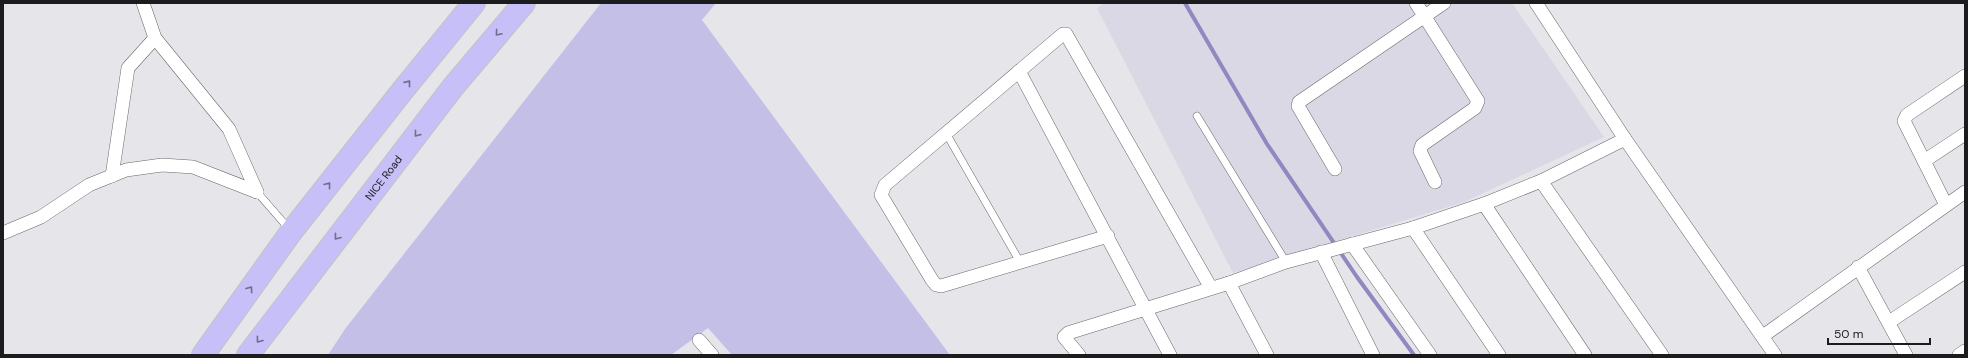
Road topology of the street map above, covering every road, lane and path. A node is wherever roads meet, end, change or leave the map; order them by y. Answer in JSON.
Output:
{"nodes":[{"id":1,"x":143,"y":3,"type":"edge"},
{"id":2,"x":474,"y":3,"type":"edge"},
{"id":3,"x":524,"y":3,"type":"edge"},
{"id":4,"x":1416,"y":3,"type":"edge"},
{"id":5,"x":1444,"y":3,"type":"edge"},
{"id":6,"x":1536,"y":3,"type":"edge"},
{"id":7,"x":1425,"y":15,"type":"junction"},
{"id":8,"x":155,"y":38,"type":"junction"},
{"id":9,"x":1019,"y":71,"type":"junction"},
{"id":10,"x":1965,"y":76,"type":"edge"},
{"id":11,"x":1198,"y":116,"type":"dead end"},
{"id":12,"x":946,"y":133,"type":"junction"},
{"id":13,"x":1965,"y":134,"type":"edge"},
{"id":14,"x":1625,"y":139,"type":"junction"},
{"id":15,"x":1924,"y":161,"type":"junction"},
{"id":16,"x":1335,"y":169,"type":"dead end"},
{"id":17,"x":112,"y":176,"type":"junction"},
{"id":18,"x":1541,"y":181,"type":"junction"},
{"id":19,"x":1434,"y":182,"type":"dead end"},
{"id":20,"x":257,"y":192,"type":"junction"},
{"id":21,"x":1965,"y":192,"type":"edge"},
{"id":22,"x":1484,"y":204,"type":"junction"},
{"id":23,"x":1946,"y":205,"type":"junction"},
{"id":24,"x":1413,"y":228,"type":"junction"},
{"id":25,"x":291,"y":232,"type":"junction"},
{"id":26,"x":3,"y":233,"type":"edge"},
{"id":27,"x":1108,"y":236,"type":"junction"},
{"id":28,"x":1352,"y":244,"type":"junction"},
{"id":29,"x":1321,"y":252,"type":"junction"},
{"id":30,"x":1020,"y":262,"type":"junction"},
{"id":31,"x":1286,"y":262,"type":"junction"},
{"id":32,"x":1858,"y":267,"type":"junction"},
{"id":33,"x":1965,"y":272,"type":"edge"},
{"id":34,"x":1229,"y":283,"type":"junction"},
{"id":35,"x":1212,"y":288,"type":"junction"},
{"id":36,"x":1145,"y":308,"type":"junction"},
{"id":37,"x":1889,"y":322,"type":"junction"},
{"id":38,"x":1763,"y":336,"type":"junction"},
{"id":39,"x":699,"y":340,"type":"dead end"},
{"id":40,"x":1965,"y":351,"type":"edge"},
{"id":41,"x":203,"y":355,"type":"edge"},
{"id":42,"x":248,"y":355,"type":"edge"},
{"id":43,"x":712,"y":355,"type":"edge"},
{"id":44,"x":1079,"y":355,"type":"edge"},
{"id":45,"x":1170,"y":355,"type":"edge"},
{"id":46,"x":1267,"y":355,"type":"edge"},
{"id":47,"x":1373,"y":355,"type":"edge"},
{"id":48,"x":1430,"y":355,"type":"edge"},
{"id":49,"x":1499,"y":355,"type":"edge"},
{"id":50,"x":1585,"y":355,"type":"edge"},
{"id":51,"x":1662,"y":355,"type":"edge"},
{"id":52,"x":1775,"y":355,"type":"edge"},
{"id":53,"x":1906,"y":355,"type":"edge"},
{"id":54,"x":1960,"y":355,"type":"edge"}],
"edges":[{"from":1,"to":8,"type":"street"},
{"from":25,"to":2,"type":"highway","one_way":true},
{"from":3,"to":42,"type":"highway","name":"NICE Road","one_way":true},
{"from":4,"to":7,"type":"street"},
{"from":5,"to":7,"type":"street"},
{"from":6,"to":14,"type":"street"},
{"from":7,"to":16,"type":"street"},
{"from":7,"to":19,"type":"street"},
{"from":8,"to":17,"type":"street"},
{"from":8,"to":20,"type":"street"},
{"from":9,"to":12,"type":"street"},
{"from":9,"to":27,"type":"street"},
{"from":9,"to":35,"type":"street"},
{"from":10,"to":15,"type":"street"},
{"from":11,"to":31,"type":"lane"},
{"from":12,"to":30,"type":"lane"},
{"from":12,"to":30,"type":"street"},
{"from":13,"to":15,"type":"street"},
{"from":14,"to":18,"type":"street"},
{"from":14,"to":38,"type":"street"},
{"from":15,"to":23,"type":"street"},
{"from":17,"to":20,"type":"street"},
{"from":17,"to":26,"type":"street"},
{"from":18,"to":22,"type":"street"},
{"from":18,"to":51,"type":"street"},
{"from":20,"to":25,"type":"lane"},
{"from":21,"to":23,"type":"street"},
{"from":22,"to":24,"type":"street"},
{"from":22,"to":50,"type":"street"},
{"from":23,"to":32,"type":"street"},
{"from":24,"to":28,"type":"street"},
{"from":24,"to":49,"type":"street"},
{"from":41,"to":25,"type":"highway","one_way":true},
{"from":27,"to":30,"type":"street"},
{"from":27,"to":36,"type":"street"},
{"from":28,"to":29,"type":"street"},
{"from":28,"to":48,"type":"street"},
{"from":29,"to":31,"type":"street"},
{"from":29,"to":47,"type":"street"},
{"from":31,"to":34,"type":"street"},
{"from":32,"to":37,"type":"street"},
{"from":32,"to":38,"type":"street"},
{"from":33,"to":37,"type":"street"},
{"from":34,"to":35,"type":"street"},
{"from":34,"to":46,"type":"street"},
{"from":35,"to":36,"type":"street"},
{"from":36,"to":44,"type":"street"},
{"from":36,"to":45,"type":"street"},
{"from":37,"to":53,"type":"street"},
{"from":38,"to":52,"type":"street"},
{"from":39,"to":43,"type":"street"},
{"from":40,"to":54,"type":"street"}]}
